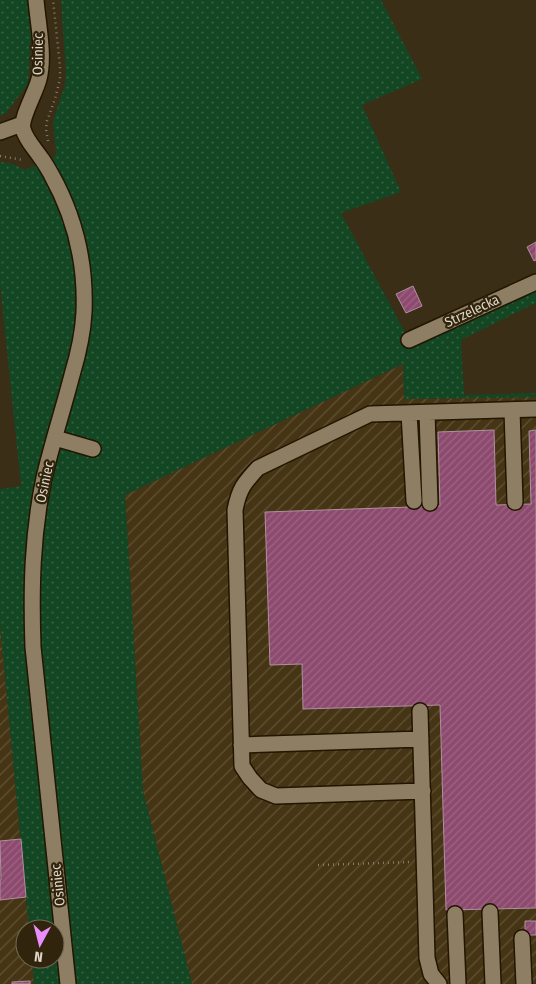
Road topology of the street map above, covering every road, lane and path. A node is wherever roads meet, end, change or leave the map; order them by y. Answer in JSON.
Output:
{"nodes":[{"id":1,"x":36,"y":0,"type":"edge"},
{"id":2,"x":22,"y":124,"type":"junction"},
{"id":3,"x":0,"y":132,"type":"edge"},
{"id":4,"x":536,"y":282,"type":"edge"},
{"id":5,"x":409,"y":340,"type":"dead end"},
{"id":6,"x":536,"y":409,"type":"edge"},
{"id":7,"x":512,"y":410,"type":"junction"},
{"id":8,"x":427,"y":412,"type":"junction"},
{"id":9,"x":409,"y":413,"type":"junction"},
{"id":10,"x":55,"y":438,"type":"junction"},
{"id":11,"x":93,"y":449,"type":"dead end"},
{"id":12,"x":414,"y":501,"type":"dead end"},
{"id":13,"x":516,"y":502,"type":"dead end"},
{"id":14,"x":430,"y":503,"type":"dead end"},
{"id":15,"x":420,"y":711,"type":"dead end"},
{"id":16,"x":421,"y":739,"type":"junction"},
{"id":17,"x":241,"y":744,"type":"junction"},
{"id":18,"x":423,"y":791,"type":"junction"},
{"id":19,"x":425,"y":862,"type":"junction"},
{"id":20,"x":318,"y":864,"type":"dead end"},
{"id":21,"x":490,"y":912,"type":"dead end"},
{"id":22,"x":455,"y":914,"type":"dead end"},
{"id":23,"x":522,"y":938,"type":"dead end"},
{"id":24,"x":68,"y":984,"type":"edge"},
{"id":25,"x":439,"y":984,"type":"edge"},
{"id":26,"x":458,"y":984,"type":"edge"},
{"id":27,"x":493,"y":984,"type":"edge"},
{"id":28,"x":524,"y":984,"type":"edge"}],
"edges":[{"from":1,"to":2,"type":"street","name":"Osiniec"},
{"from":2,"to":3,"type":"street"},
{"from":2,"to":10,"type":"street","name":"Osiniec"},
{"from":4,"to":5,"type":"street","name":"Strzelecka"},
{"from":6,"to":7,"type":"street"},
{"from":7,"to":8,"type":"street"},
{"from":7,"to":13,"type":"street"},
{"from":8,"to":9,"type":"street"},
{"from":8,"to":14,"type":"street"},
{"from":9,"to":12,"type":"street"},
{"from":9,"to":17,"type":"street"},
{"from":10,"to":11,"type":"street"},
{"from":10,"to":24,"type":"street","name":"Osiniec"},
{"from":15,"to":16,"type":"street"},
{"from":16,"to":17,"type":"street"},
{"from":16,"to":18,"type":"street"},
{"from":17,"to":18,"type":"street"},
{"from":18,"to":19,"type":"street"},
{"from":19,"to":20,"type":"path"},
{"from":19,"to":25,"type":"street"},
{"from":21,"to":27,"type":"street"},
{"from":22,"to":26,"type":"street"},
{"from":23,"to":28,"type":"street"}]}
